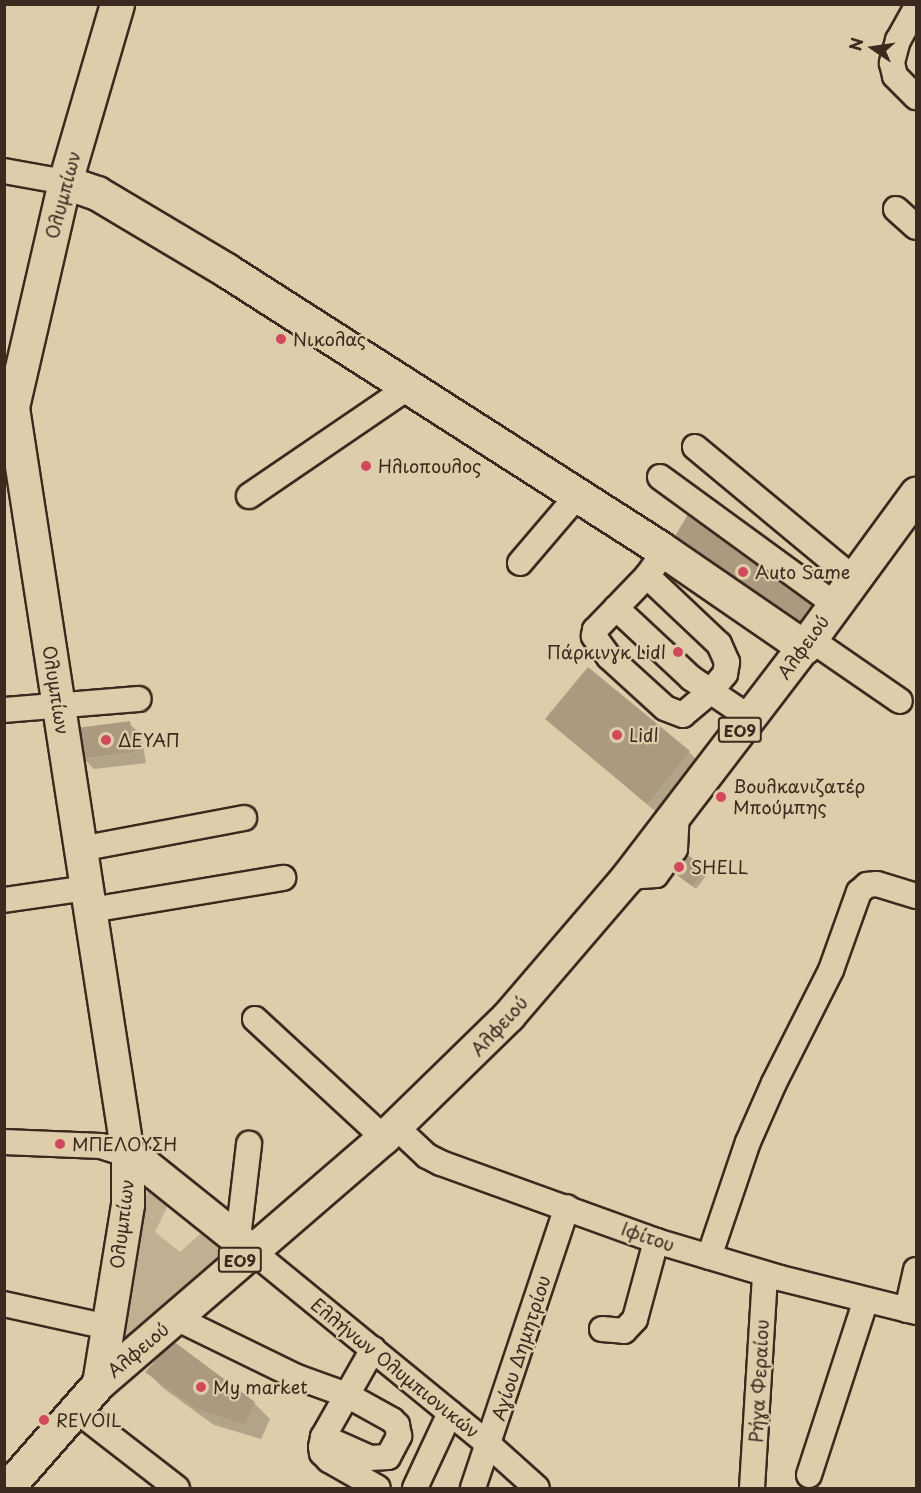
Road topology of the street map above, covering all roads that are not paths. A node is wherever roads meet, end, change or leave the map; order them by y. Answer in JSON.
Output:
{"nodes":[{"id":1,"x":117,"y":4,"type":"edge"},
{"id":2,"x":916,"y":8,"type":"edge"},
{"id":3,"x":916,"y":97,"type":"edge"},
{"id":4,"x":4,"y":171,"type":"edge"},
{"id":5,"x":65,"y":182,"type":"junction"},
{"id":6,"x":896,"y":209,"type":"dead end"},
{"id":7,"x":916,"y":226,"type":"edge"},
{"id":8,"x":410,"y":386,"type":"junction"},
{"id":9,"x":9,"y":418,"type":"edge"},
{"id":10,"x":695,"y":447,"type":"dead end"},
{"id":11,"x":660,"y":477,"type":"dead end"},
{"id":12,"x":916,"y":494,"type":"edge"},
{"id":13,"x":578,"y":495,"type":"junction"},
{"id":14,"x":249,"y":496,"type":"dead end"},
{"id":15,"x":520,"y":563,"type":"dead end"},
{"id":16,"x":656,"y":563,"type":"junction"},
{"id":17,"x":844,"y":592,"type":"junction"},
{"id":18,"x":616,"y":608,"type":"junction"},
{"id":19,"x":807,"y":643,"type":"junction"},
{"id":20,"x":710,"y":692,"type":"junction"},
{"id":21,"x":139,"y":699,"type":"dead end"},
{"id":22,"x":900,"y":701,"type":"dead end"},
{"id":23,"x":57,"y":704,"type":"junction"},
{"id":24,"x":4,"y":710,"type":"edge"},
{"id":25,"x":750,"y":718,"type":"junction"},
{"id":26,"x":244,"y":818,"type":"dead end"},
{"id":27,"x":81,"y":849,"type":"junction"},
{"id":28,"x":283,"y":878,"type":"dead end"},
{"id":29,"x":916,"y":896,"type":"edge"},
{"id":30,"x":89,"y":899,"type":"junction"},
{"id":31,"x":4,"y":900,"type":"edge"},
{"id":32,"x":255,"y":1019,"type":"dead end"},
{"id":33,"x":390,"y":1133,"type":"junction"},
{"id":34,"x":4,"y":1142,"type":"edge"},
{"id":35,"x":249,"y":1144,"type":"dead end"},
{"id":36,"x":128,"y":1155,"type":"junction"},
{"id":37,"x":567,"y":1207,"type":"junction"},
{"id":38,"x":656,"y":1240,"type":"junction"},
{"id":39,"x":244,"y":1244,"type":"junction"},
{"id":40,"x":710,"y":1257,"type":"junction"},
{"id":41,"x":916,"y":1270,"type":"edge"},
{"id":42,"x":765,"y":1274,"type":"junction"},
{"id":43,"x":866,"y":1300,"type":"junction"},
{"id":44,"x":4,"y":1304,"type":"edge"},
{"id":45,"x":912,"y":1311,"type":"edge"},
{"id":46,"x":176,"y":1318,"type":"junction"},
{"id":47,"x":108,"y":1328,"type":"junction"},
{"id":48,"x":602,"y":1329,"type":"dead end"},
{"id":49,"x":372,"y":1349,"type":"junction"},
{"id":50,"x":99,"y":1384,"type":"junction"},
{"id":51,"x":347,"y":1395,"type":"junction"},
{"id":52,"x":75,"y":1409,"type":"junction"},
{"id":53,"x":450,"y":1413,"type":"junction"},
{"id":54,"x":323,"y":1437,"type":"junction"},
{"id":55,"x":489,"y":1445,"type":"junction"},
{"id":56,"x":808,"y":1475,"type":"dead end"},
{"id":57,"x":149,"y":1480,"type":"edge"},
{"id":58,"x":8,"y":1488,"type":"edge"},
{"id":59,"x":177,"y":1488,"type":"edge"},
{"id":60,"x":378,"y":1488,"type":"edge"},
{"id":61,"x":415,"y":1488,"type":"edge"},
{"id":62,"x":472,"y":1488,"type":"edge"},
{"id":63,"x":537,"y":1488,"type":"edge"},
{"id":64,"x":752,"y":1488,"type":"edge"}],
"edges":[{"from":1,"to":5,"type":"highway","name":"Ολυμπίων"},
{"from":2,"to":3,"type":"street"},
{"from":4,"to":5,"type":"street"},
{"from":5,"to":8,"type":"highway"},
{"from":5,"to":9,"type":"main road","name":"Ολυμπίων"},
{"from":6,"to":7,"type":"street"},
{"from":8,"to":13,"type":"highway"},
{"from":8,"to":14,"type":"street"},
{"from":9,"to":23,"type":"main road","name":"Ολυμπίων"},
{"from":10,"to":17,"type":"street"},
{"from":11,"to":17,"type":"street"},
{"from":12,"to":17,"type":"highway","name":"Αλφειού","number":"ΕΟ9"},
{"from":13,"to":15,"type":"street"},
{"from":13,"to":16,"type":"highway"},
{"from":16,"to":18,"type":"street"},
{"from":16,"to":19,"type":"highway"},
{"from":16,"to":20,"type":"street"},
{"from":17,"to":19,"type":"highway","name":"Αλφειού","number":"ΕΟ9"},
{"from":18,"to":20,"type":"street"},
{"from":18,"to":20,"type":"street"},
{"from":19,"to":22,"type":"street"},
{"from":19,"to":25,"type":"main road","name":"Αλφειού","number":"ΕΟ9"},
{"from":20,"to":25,"type":"street"},
{"from":21,"to":23,"type":"street"},
{"from":23,"to":24,"type":"street"},
{"from":23,"to":27,"type":"main road","name":"Ολυμπίων"},
{"from":25,"to":33,"type":"main road","name":"Αλφειού","number":"ΕΟ9"},
{"from":26,"to":27,"type":"street"},
{"from":27,"to":30,"type":"main road","name":"Ολυμπίων"},
{"from":28,"to":30,"type":"street"},
{"from":29,"to":40,"type":"street"},
{"from":30,"to":31,"type":"street"},
{"from":30,"to":36,"type":"main road","name":"Ολυμπίων"},
{"from":32,"to":33,"type":"street","name":"Ιφίτου"},
{"from":33,"to":37,"type":"street","name":"Ιφίτου"},
{"from":33,"to":39,"type":"main road","name":"Αλφειού","number":"ΕΟ9"},
{"from":34,"to":36,"type":"street"},
{"from":35,"to":39,"type":"street"},
{"from":36,"to":39,"type":"main road"},
{"from":36,"to":47,"type":"main road","name":"Ολυμπίων"},
{"from":37,"to":38,"type":"street","name":"Ιφίτου"},
{"from":37,"to":55,"type":"street","name":"Αγίου Δημητρίου"},
{"from":38,"to":40,"type":"street","name":"Ιφίτου"},
{"from":38,"to":48,"type":"street"},
{"from":39,"to":46,"type":"main road","name":"Αλφειού","number":"ΕΟ9"},
{"from":39,"to":49,"type":"street","name":"Ελλήνων Ολυμπιονικών"},
{"from":40,"to":42,"type":"street","name":"Ιφίτου"},
{"from":41,"to":45,"type":"street"},
{"from":42,"to":43,"type":"street","name":"Ιφίτου"},
{"from":42,"to":64,"type":"street","name":"Ρήγα Φεραίου"},
{"from":43,"to":45,"type":"street","name":"Ιφίτου"},
{"from":43,"to":56,"type":"street"},
{"from":44,"to":47,"type":"street"},
{"from":46,"to":50,"type":"main road","name":"Αλφειού","number":"ΕΟ9"},
{"from":46,"to":51,"type":"street"},
{"from":47,"to":50,"type":"main road","name":"Ολυμπίων"},
{"from":49,"to":51,"type":"street"},
{"from":49,"to":53,"type":"street","name":"Ελλήνων Ολυμπιονικών"},
{"from":50,"to":52,"type":"main road","name":"Αλφειού","number":"ΕΟ9"},
{"from":51,"to":54,"type":"street"},
{"from":51,"to":54,"type":"street"},
{"from":52,"to":57,"type":"street"},
{"from":52,"to":58,"type":"main road","name":"Αλφειού","number":"ΕΟ9"},
{"from":53,"to":55,"type":"street","name":"Ελλήνων Ολυμπιονικών"},
{"from":53,"to":61,"type":"street"},
{"from":54,"to":60,"type":"street"},
{"from":55,"to":62,"type":"street","name":"Αγίου Δημητρίου"},
{"from":55,"to":63,"type":"street","name":"Ελλήνων Ολυμπιονικών"},
{"from":57,"to":59,"type":"street"}]}
